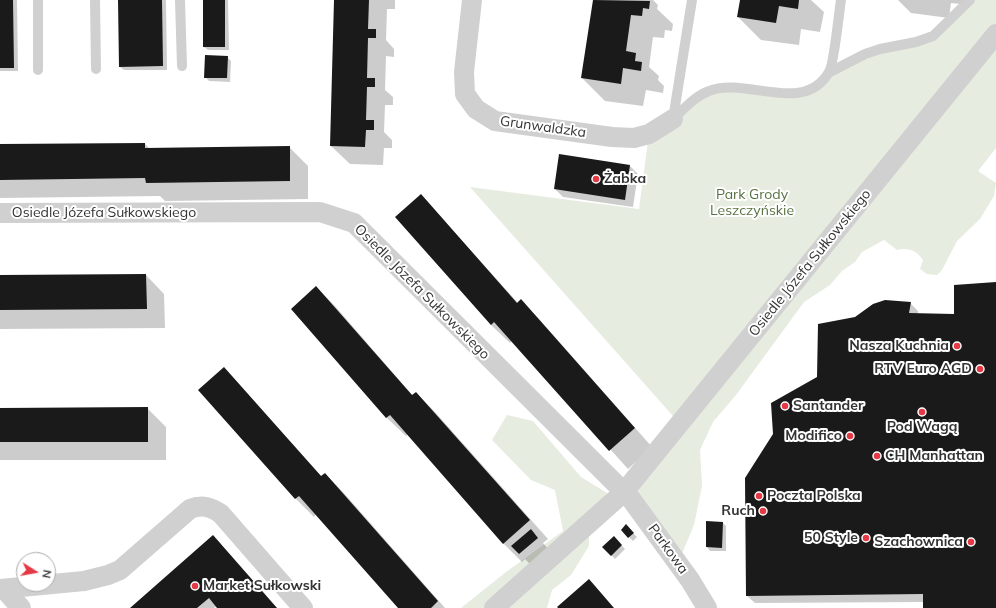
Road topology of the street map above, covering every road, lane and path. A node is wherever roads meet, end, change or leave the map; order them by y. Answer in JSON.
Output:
{"nodes":[{"id":1,"x":38,"y":0,"type":"edge"},
{"id":2,"x":95,"y":0,"type":"edge"},
{"id":3,"x":180,"y":0,"type":"edge"},
{"id":4,"x":472,"y":0,"type":"edge"},
{"id":5,"x":692,"y":0,"type":"edge"},
{"id":6,"x":841,"y":0,"type":"edge"},
{"id":7,"x":970,"y":0,"type":"edge"},
{"id":8,"x":996,"y":34,"type":"edge"},
{"id":9,"x":182,"y":66,"type":"dead end"},
{"id":10,"x":96,"y":69,"type":"dead end"},
{"id":11,"x":38,"y":70,"type":"dead end"},
{"id":12,"x":830,"y":72,"type":"junction"},
{"id":13,"x":673,"y":119,"type":"junction"},
{"id":14,"x":0,"y":213,"type":"edge"},
{"id":15,"x":624,"y":492,"type":"junction"},
{"id":16,"x":2,"y":589,"type":"edge"},
{"id":17,"x":21,"y":608,"type":"edge"},
{"id":18,"x":303,"y":608,"type":"edge"},
{"id":19,"x":494,"y":608,"type":"edge"},
{"id":20,"x":707,"y":608,"type":"edge"}],
"edges":[{"from":1,"to":11,"type":"lane"},
{"from":2,"to":10,"type":"lane"},
{"from":3,"to":9,"type":"lane"},
{"from":4,"to":13,"type":"street","name":"Grunwaldzka"},
{"from":5,"to":13,"type":"lane"},
{"from":6,"to":12,"type":"lane"},
{"from":7,"to":12,"type":"lane","name":"Grunwaldzka"},
{"from":8,"to":15,"type":"street","name":"Osiedle Józefa Sułkowskiego"},
{"from":12,"to":13,"type":"lane","name":"Grunwaldzka"},
{"from":14,"to":15,"type":"street","name":"Osiedle Józefa Sułkowskiego"},
{"from":15,"to":19,"type":"street","name":"Osiedle Józefa Sułkowskiego"},
{"from":15,"to":20,"type":"street","name":"Parkowa"},
{"from":16,"to":17,"type":"street"},
{"from":16,"to":18,"type":"street"}]}
